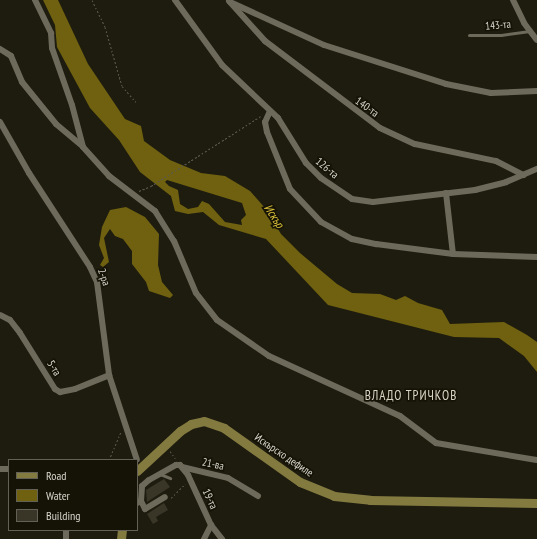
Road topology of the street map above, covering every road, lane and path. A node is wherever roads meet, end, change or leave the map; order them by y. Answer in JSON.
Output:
{"nodes":[{"id":1,"x":35,"y":0,"type":"edge"},
{"id":2,"x":92,"y":0,"type":"edge"},
{"id":3,"x":175,"y":0,"type":"edge"},
{"id":4,"x":513,"y":0,"type":"edge"},
{"id":5,"x":530,"y":31,"type":"junction"},
{"id":6,"x":469,"y":35,"type":"dead end"},
{"id":7,"x":537,"y":40,"type":"edge"},
{"id":8,"x":0,"y":49,"type":"edge"},
{"id":9,"x":537,"y":90,"type":"edge"},
{"id":10,"x":136,"y":102,"type":"dead end"},
{"id":11,"x":270,"y":110,"type":"junction"},
{"id":12,"x":0,"y":122,"type":"edge"},
{"id":13,"x":83,"y":147,"type":"junction"},
{"id":14,"x":537,"y":169,"type":"edge"},
{"id":15,"x":524,"y":175,"type":"junction"},
{"id":16,"x":134,"y":193,"type":"junction"},
{"id":17,"x":446,"y":193,"type":"junction"},
{"id":18,"x":453,"y":254,"type":"junction"},
{"id":19,"x":537,"y":257,"type":"edge"},
{"id":20,"x":0,"y":315,"type":"edge"},
{"id":21,"x":109,"y":375,"type":"junction"},
{"id":22,"x":124,"y":424,"type":"junction"},
{"id":23,"x":166,"y":444,"type":"junction"},
{"id":24,"x":109,"y":459,"type":"edge"},
{"id":25,"x":135,"y":459,"type":"edge"},
{"id":26,"x":537,"y":460,"type":"edge"},
{"id":27,"x":138,"y":464,"type":"edge"},
{"id":28,"x":180,"y":466,"type":"junction"},
{"id":29,"x":160,"y":474,"type":"junction"},
{"id":30,"x":170,"y":478,"type":"dead end"},
{"id":31,"x":191,"y":482,"type":"junction"},
{"id":32,"x":258,"y":496,"type":"dead end"},
{"id":33,"x":165,"y":497,"type":"joint"},
{"id":34,"x":139,"y":502,"type":"edge"},
{"id":35,"x":537,"y":503,"type":"edge"},
{"id":36,"x":211,"y":525,"type":"junction"},
{"id":37,"x":204,"y":539,"type":"edge"},
{"id":38,"x":222,"y":539,"type":"edge"}],
"edges":[{"from":1,"to":13,"type":"street"},
{"from":2,"to":10,"type":"path"},
{"from":3,"to":11,"type":"street","name":"126-та"},
{"from":4,"to":5,"type":"street"},
{"from":5,"to":6,"type":"lane","name":"143-та"},
{"from":5,"to":7,"type":"street"},
{"from":8,"to":13,"type":"street"},
{"from":9,"to":15,"type":"street","name":"140-та"},
{"from":11,"to":16,"type":"path"},
{"from":11,"to":17,"type":"street","name":"126-та"},
{"from":11,"to":18,"type":"street"},
{"from":12,"to":21,"type":"street","name":"2-ра"},
{"from":13,"to":16,"type":"street"},
{"from":14,"to":15,"type":"street","name":"126-та"},
{"from":15,"to":17,"type":"street","name":"126-та"},
{"from":16,"to":26,"type":"street"},
{"from":17,"to":18,"type":"street"},
{"from":18,"to":19,"type":"street"},
{"from":20,"to":21,"type":"street","name":"5-та"},
{"from":21,"to":22,"type":"street","name":"2-ра"},
{"from":22,"to":24,"type":"path"},
{"from":22,"to":25,"type":"street","name":"2-ра"},
{"from":23,"to":27,"type":"main road","name":"Искърско дефиле"},
{"from":23,"to":28,"type":"path"},
{"from":23,"to":35,"type":"main road","name":"Искърско дефиле"},
{"from":28,"to":29,"type":"street"},
{"from":28,"to":31,"type":"street","name":"19-та"},
{"from":28,"to":32,"type":"street","name":"21-ва"},
{"from":29,"to":30,"type":"lane"},
{"from":29,"to":34,"type":"street"},
{"from":31,"to":33,"type":"path"},
{"from":31,"to":36,"type":"street","name":"19-та"},
{"from":33,"to":34,"type":"street"},
{"from":36,"to":37,"type":"street"},
{"from":36,"to":38,"type":"street","name":"19-та"}]}
